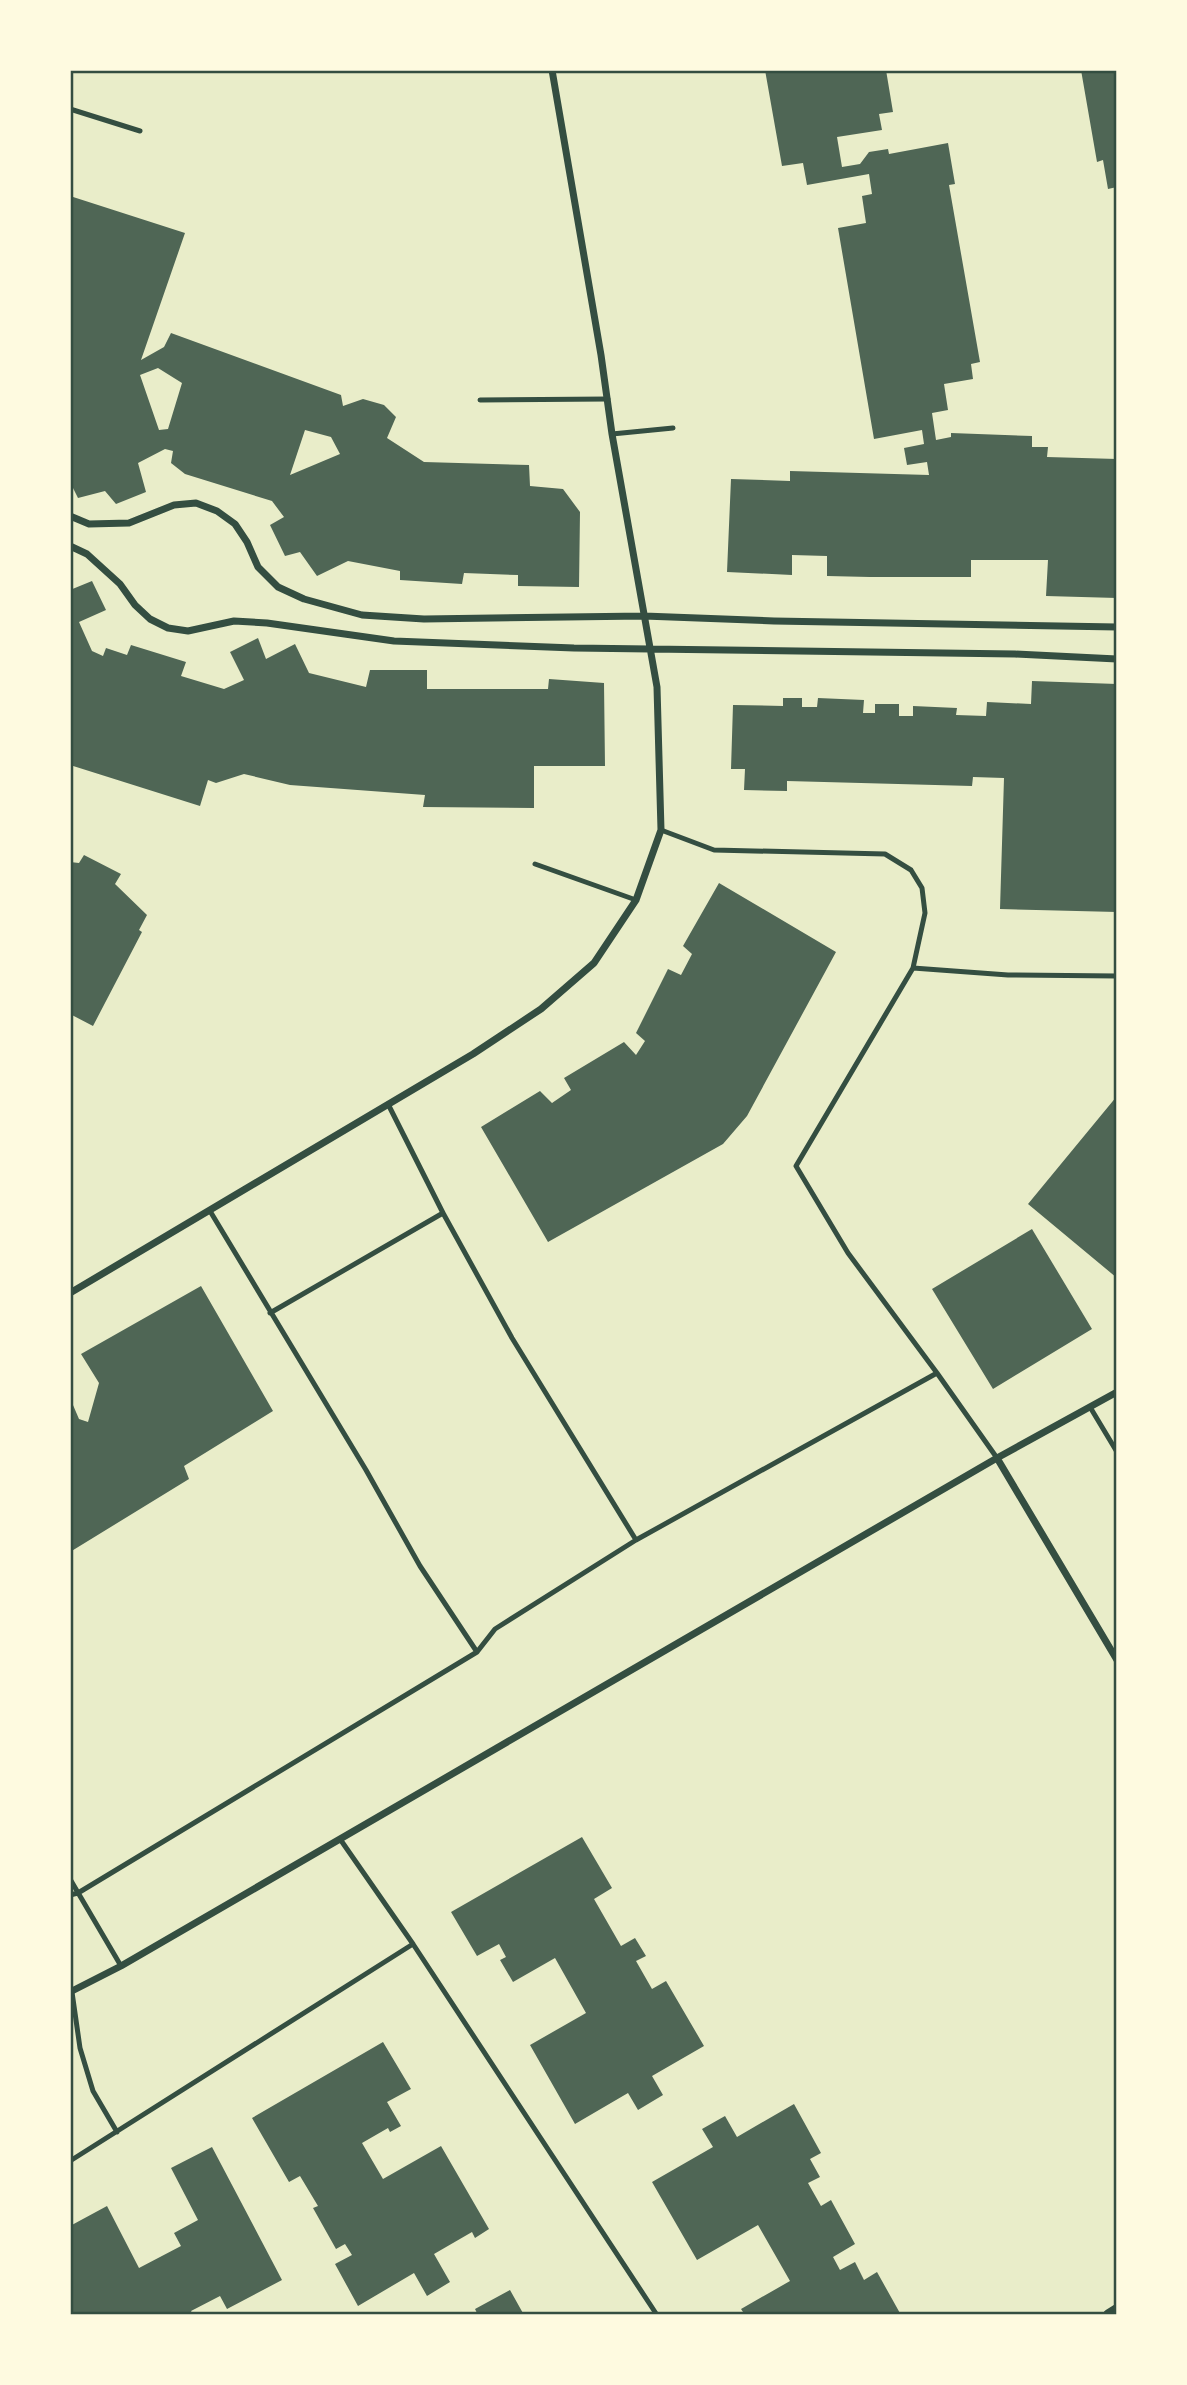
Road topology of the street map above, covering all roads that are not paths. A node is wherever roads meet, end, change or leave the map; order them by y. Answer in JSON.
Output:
{"nodes":[{"id":1,"x":552,"y":70,"type":"edge"},
{"id":2,"x":70,"y":109,"type":"edge"},
{"id":3,"x":140,"y":131,"type":"dead end"},
{"id":4,"x":480,"y":400,"type":"dead end"},
{"id":5,"x":608,"y":400,"type":"junction"},
{"id":6,"x":673,"y":428,"type":"dead end"},
{"id":7,"x":612,"y":434,"type":"junction"},
{"id":8,"x":70,"y":516,"type":"edge"},
{"id":9,"x":70,"y":546,"type":"edge"},
{"id":10,"x":644,"y":616,"type":"junction"},
{"id":11,"x":1117,"y":627,"type":"edge"},
{"id":12,"x":650,"y":650,"type":"junction"},
{"id":13,"x":1117,"y":659,"type":"edge"},
{"id":14,"x":661,"y":830,"type":"junction"},
{"id":15,"x":536,"y":864,"type":"dead end"},
{"id":16,"x":636,"y":900,"type":"junction"},
{"id":17,"x":913,"y":968,"type":"junction"},
{"id":18,"x":1117,"y":976,"type":"edge"},
{"id":19,"x":388,"y":1104,"type":"junction"},
{"id":20,"x":210,"y":1211,"type":"junction"},
{"id":21,"x":443,"y":1213,"type":"junction"},
{"id":22,"x":70,"y":1293,"type":"edge"},
{"id":23,"x":270,"y":1313,"type":"junction"},
{"id":24,"x":937,"y":1373,"type":"junction"},
{"id":25,"x":1117,"y":1392,"type":"edge"},
{"id":26,"x":1090,"y":1407,"type":"junction"},
{"id":27,"x":1117,"y":1452,"type":"edge"},
{"id":28,"x":997,"y":1458,"type":"junction"},
{"id":29,"x":636,"y":1540,"type":"junction"},
{"id":30,"x":477,"y":1651,"type":"junction"},
{"id":31,"x":1117,"y":1660,"type":"edge"},
{"id":32,"x":340,"y":1839,"type":"junction"},
{"id":33,"x":70,"y":1879,"type":"edge"},
{"id":34,"x":78,"y":1894,"type":"junction"},
{"id":35,"x":70,"y":1895,"type":"edge"},
{"id":36,"x":414,"y":1944,"type":"junction"},
{"id":37,"x":121,"y":1966,"type":"junction"},
{"id":38,"x":71,"y":1992,"type":"edge"},
{"id":39,"x":117,"y":2132,"type":"junction"},
{"id":40,"x":70,"y":2161,"type":"edge"},
{"id":41,"x":1117,"y":2310,"type":"edge"},
{"id":42,"x":657,"y":2315,"type":"edge"},
{"id":43,"x":1109,"y":2315,"type":"edge"}],
"edges":[{"from":1,"to":5,"type":"street"},
{"from":2,"to":3,"type":"lane"},
{"from":4,"to":5,"type":"lane"},
{"from":5,"to":7,"type":"street"},
{"from":6,"to":7,"type":"lane"},
{"from":7,"to":10,"type":"street"},
{"from":8,"to":10,"type":"street"},
{"from":9,"to":12,"type":"street"},
{"from":10,"to":11,"type":"street"},
{"from":10,"to":12,"type":"street"},
{"from":12,"to":13,"type":"street"},
{"from":12,"to":14,"type":"street"},
{"from":14,"to":16,"type":"street"},
{"from":14,"to":17,"type":"lane"},
{"from":15,"to":16,"type":"lane"},
{"from":16,"to":19,"type":"street"},
{"from":17,"to":18,"type":"lane"},
{"from":17,"to":24,"type":"lane"},
{"from":19,"to":20,"type":"street"},
{"from":19,"to":21,"type":"lane"},
{"from":20,"to":22,"type":"street"},
{"from":20,"to":23,"type":"lane"},
{"from":21,"to":23,"type":"lane"},
{"from":21,"to":29,"type":"lane"},
{"from":23,"to":30,"type":"lane"},
{"from":24,"to":28,"type":"lane"},
{"from":24,"to":29,"type":"lane"},
{"from":25,"to":26,"type":"street"},
{"from":26,"to":27,"type":"lane"},
{"from":26,"to":28,"type":"street"},
{"from":28,"to":31,"type":"street"},
{"from":28,"to":32,"type":"street"},
{"from":29,"to":30,"type":"lane"},
{"from":30,"to":34,"type":"lane"},
{"from":32,"to":36,"type":"lane"},
{"from":32,"to":37,"type":"street"},
{"from":33,"to":34,"type":"lane"},
{"from":34,"to":35,"type":"lane"},
{"from":34,"to":37,"type":"lane"},
{"from":36,"to":39,"type":"lane"},
{"from":36,"to":42,"type":"lane"},
{"from":37,"to":38,"type":"street"},
{"from":38,"to":39,"type":"lane"},
{"from":39,"to":40,"type":"lane"},
{"from":41,"to":43,"type":"street"}]}
